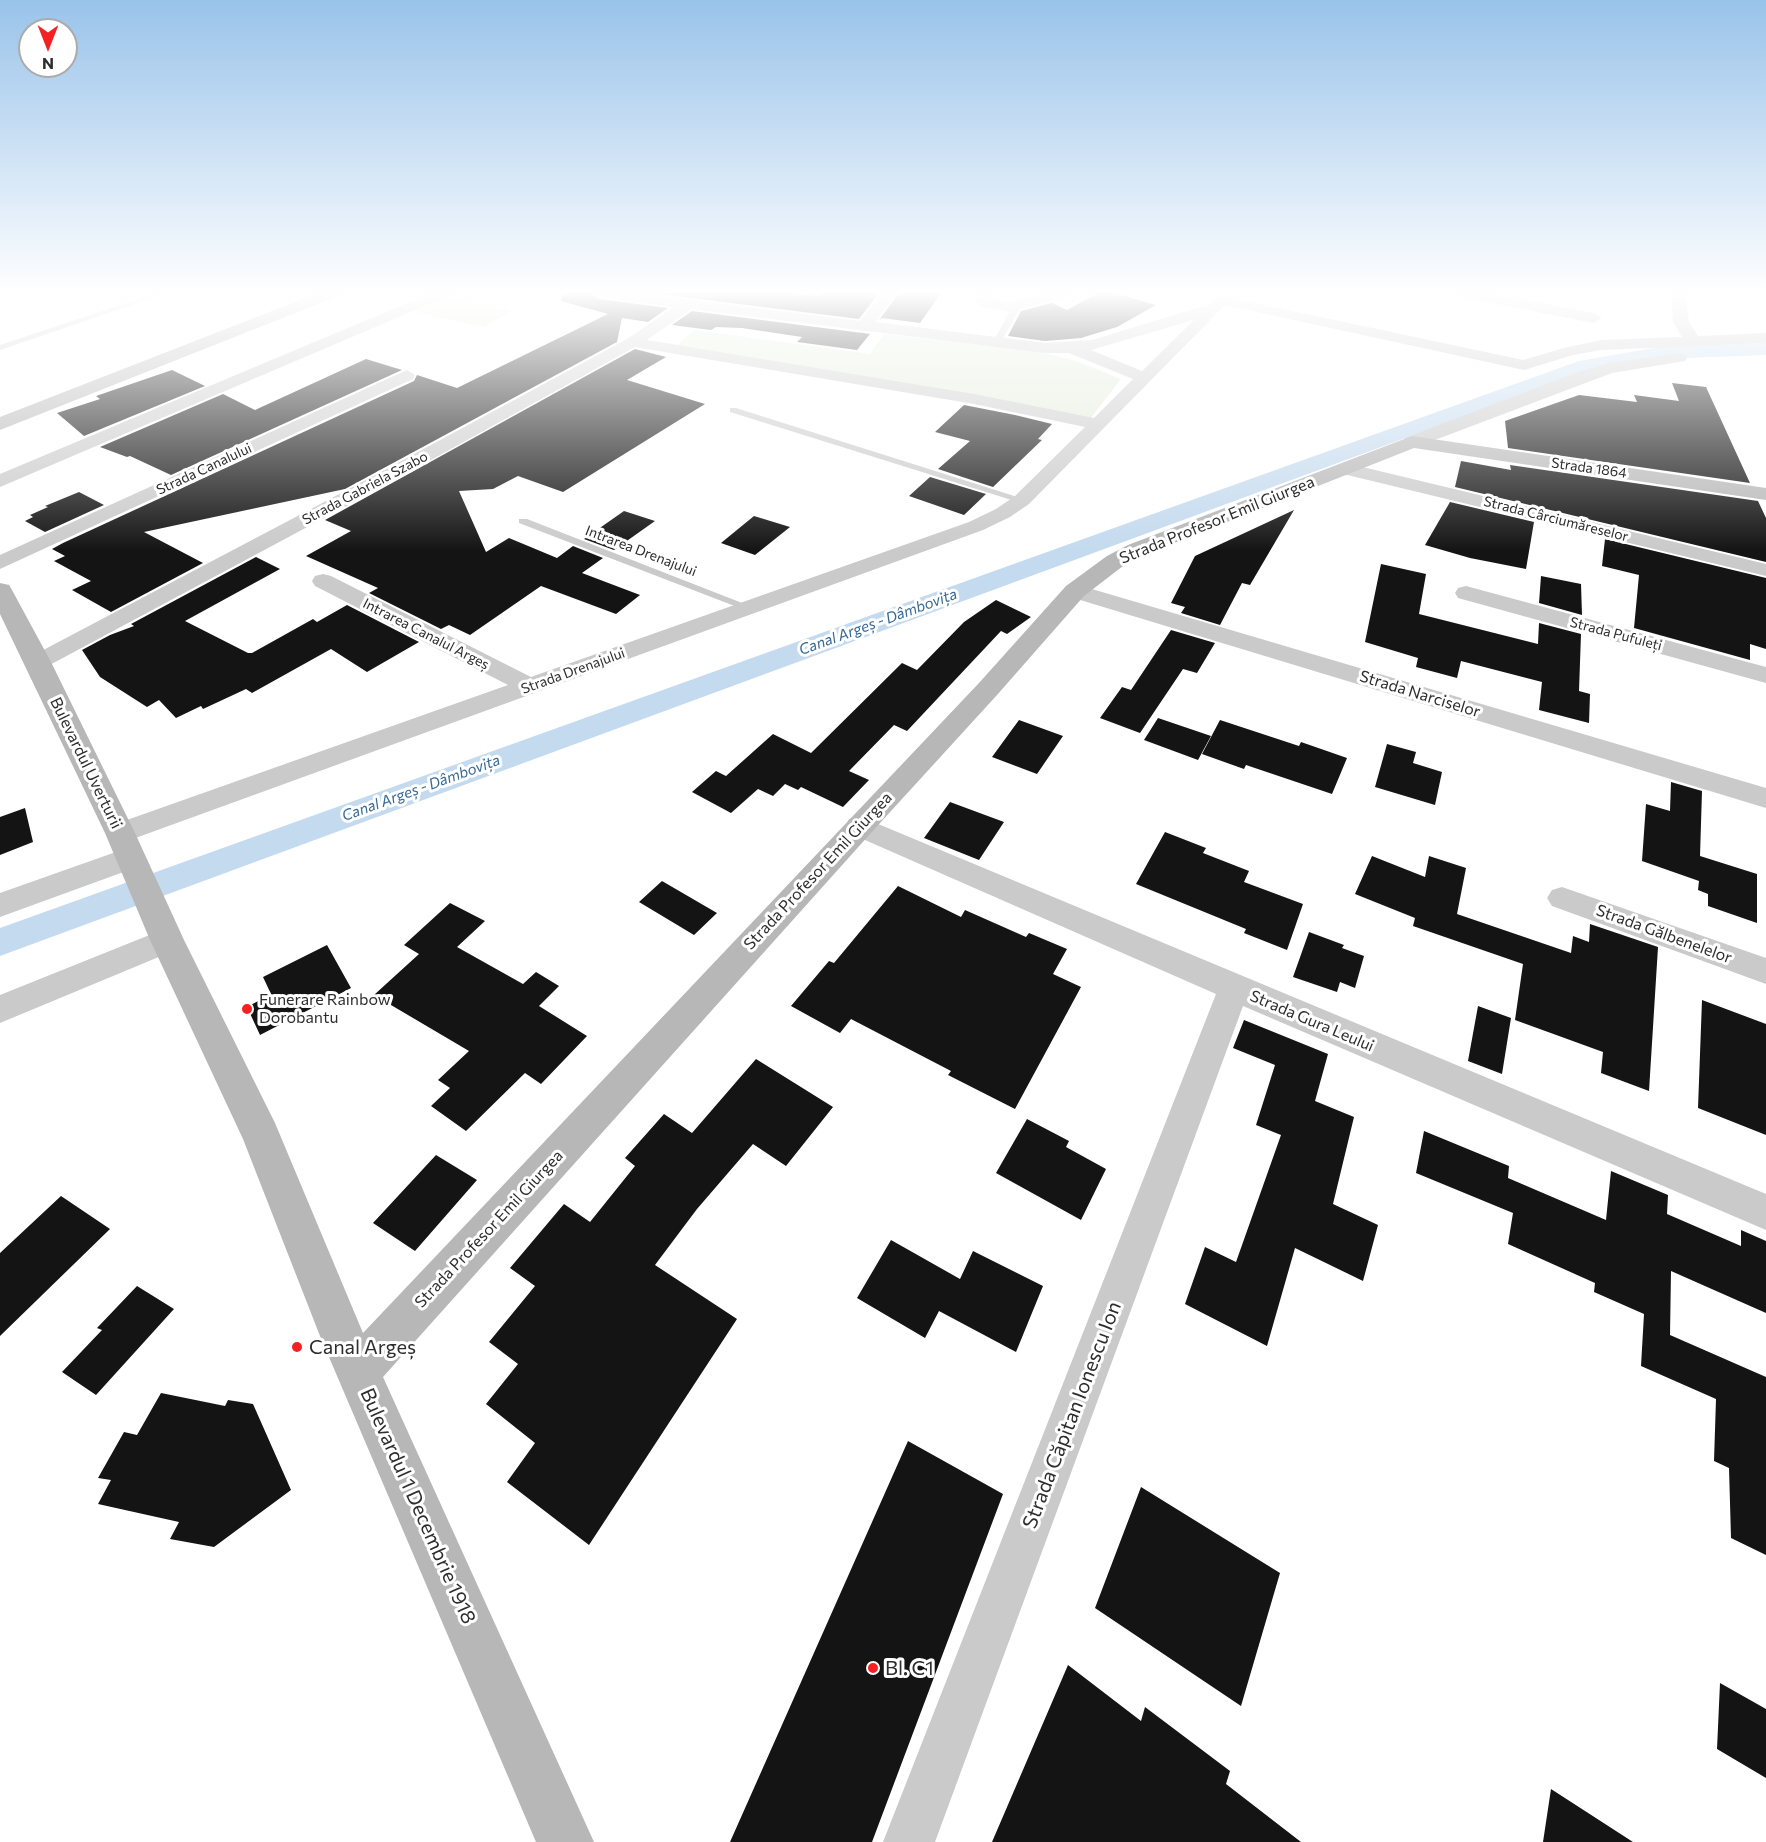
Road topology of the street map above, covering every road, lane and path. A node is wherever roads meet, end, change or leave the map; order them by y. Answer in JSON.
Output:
{"nodes":[{"id":1,"x":114,"y":379,"type":"edge"},
{"id":2,"x":242,"y":379,"type":"edge"},
{"id":3,"x":398,"y":379,"type":"edge"},
{"id":4,"x":565,"y":379,"type":"edge"},
{"id":5,"x":849,"y":379,"type":"edge"},
{"id":6,"x":1143,"y":379,"type":"edge"},
{"id":7,"x":1576,"y":379,"type":"edge"},
{"id":8,"x":733,"y":410,"type":"dead end"},
{"id":9,"x":0,"y":424,"type":"edge"},
{"id":10,"x":1098,"y":424,"type":"junction"},
{"id":11,"x":1412,"y":442,"type":"junction"},
{"id":12,"x":1346,"y":469,"type":"junction"},
{"id":13,"x":0,"y":482,"type":"edge"},
{"id":14,"x":1766,"y":494,"type":"edge"},
{"id":15,"x":1022,"y":500,"type":"junction"},
{"id":16,"x":523,"y":521,"type":"dead end"},
{"id":17,"x":0,"y":563,"type":"edge"},
{"id":18,"x":1766,"y":570,"type":"edge"},
{"id":19,"x":323,"y":582,"type":"dead end"},
{"id":20,"x":0,"y":590,"type":"edge"},
{"id":21,"x":1075,"y":591,"type":"junction"},
{"id":22,"x":1466,"y":593,"type":"dead end"},
{"id":23,"x":749,"y":608,"type":"junction"},
{"id":24,"x":38,"y":662,"type":"junction"},
{"id":25,"x":1766,"y":675,"type":"edge"},
{"id":26,"x":529,"y":686,"type":"junction"},
{"id":27,"x":1766,"y":798,"type":"edge"},
{"id":28,"x":859,"y":826,"type":"junction"},
{"id":29,"x":125,"y":845,"type":"junction"},
{"id":30,"x":1562,"y":898,"type":"dead end"},
{"id":31,"x":0,"y":905,"type":"edge"},
{"id":32,"x":167,"y":940,"type":"junction"},
{"id":33,"x":1766,"y":971,"type":"edge"},
{"id":34,"x":1234,"y":988,"type":"junction"},
{"id":35,"x":0,"y":1009,"type":"edge"},
{"id":36,"x":1766,"y":1212,"type":"edge"},
{"id":37,"x":358,"y":1371,"type":"junction"},
{"id":38,"x":565,"y":1842,"type":"edge"},
{"id":39,"x":909,"y":1842,"type":"edge"}],
"edges":[{"from":1,"to":9,"type":"street"},
{"from":2,"to":13,"type":"street"},
{"from":3,"to":17,"type":"street","name":"Strada Canalului"},
{"from":4,"to":24,"type":"street","name":"Strada Gabriela Szabo"},
{"from":5,"to":10,"type":"street"},
{"from":6,"to":10,"type":"street","name":"Strada Drenajului"},
{"from":7,"to":11,"type":"street"},
{"from":8,"to":15,"type":"lane"},
{"from":10,"to":15,"type":"street","name":"Strada Drenajului"},
{"from":11,"to":12,"type":"street","name":"Strada Profesor Emil Giurgea"},
{"from":11,"to":14,"type":"street","name":"Strada 1864"},
{"from":12,"to":18,"type":"street","name":"Strada Cârciumăreselor"},
{"from":12,"to":21,"type":"street","name":"Strada Profesor Emil Giurgea"},
{"from":15,"to":23,"type":"street","name":"Strada Drenajului"},
{"from":16,"to":23,"type":"lane","name":"Intrarea Drenajului"},
{"from":19,"to":26,"type":"street","name":"Intrarea Canalul Argeș"},
{"from":20,"to":24,"type":"street","name":"Bulevardul Uverturii"},
{"from":21,"to":27,"type":"street","name":"Strada Narciselor"},
{"from":21,"to":28,"type":"street","name":"Strada Profesor Emil Giurgea"},
{"from":22,"to":25,"type":"street","name":"Strada Pufuleți"},
{"from":23,"to":26,"type":"street","name":"Strada Drenajului"},
{"from":24,"to":29,"type":"street","name":"Bulevardul Uverturii"},
{"from":26,"to":29,"type":"street","name":"Strada Drenajului"},
{"from":28,"to":34,"type":"street","name":"Strada Gura Leului"},
{"from":28,"to":37,"type":"street","name":"Strada Profesor Emil Giurgea"},
{"from":29,"to":31,"type":"street","name":"Strada Drenajului"},
{"from":29,"to":32,"type":"street","name":"Bulevardul Uverturii"},
{"from":30,"to":33,"type":"street","name":"Strada Gălbenelelor"},
{"from":32,"to":35,"type":"street"},
{"from":32,"to":37,"type":"street","name":"Bulevardul 1 Decembrie 1918"},
{"from":34,"to":36,"type":"street","name":"Strada Gura Leului"},
{"from":34,"to":39,"type":"street","name":"Strada Căpitan Ionescu Ion"},
{"from":37,"to":38,"type":"street","name":"Bulevardul 1 Decembrie 1918"}]}
